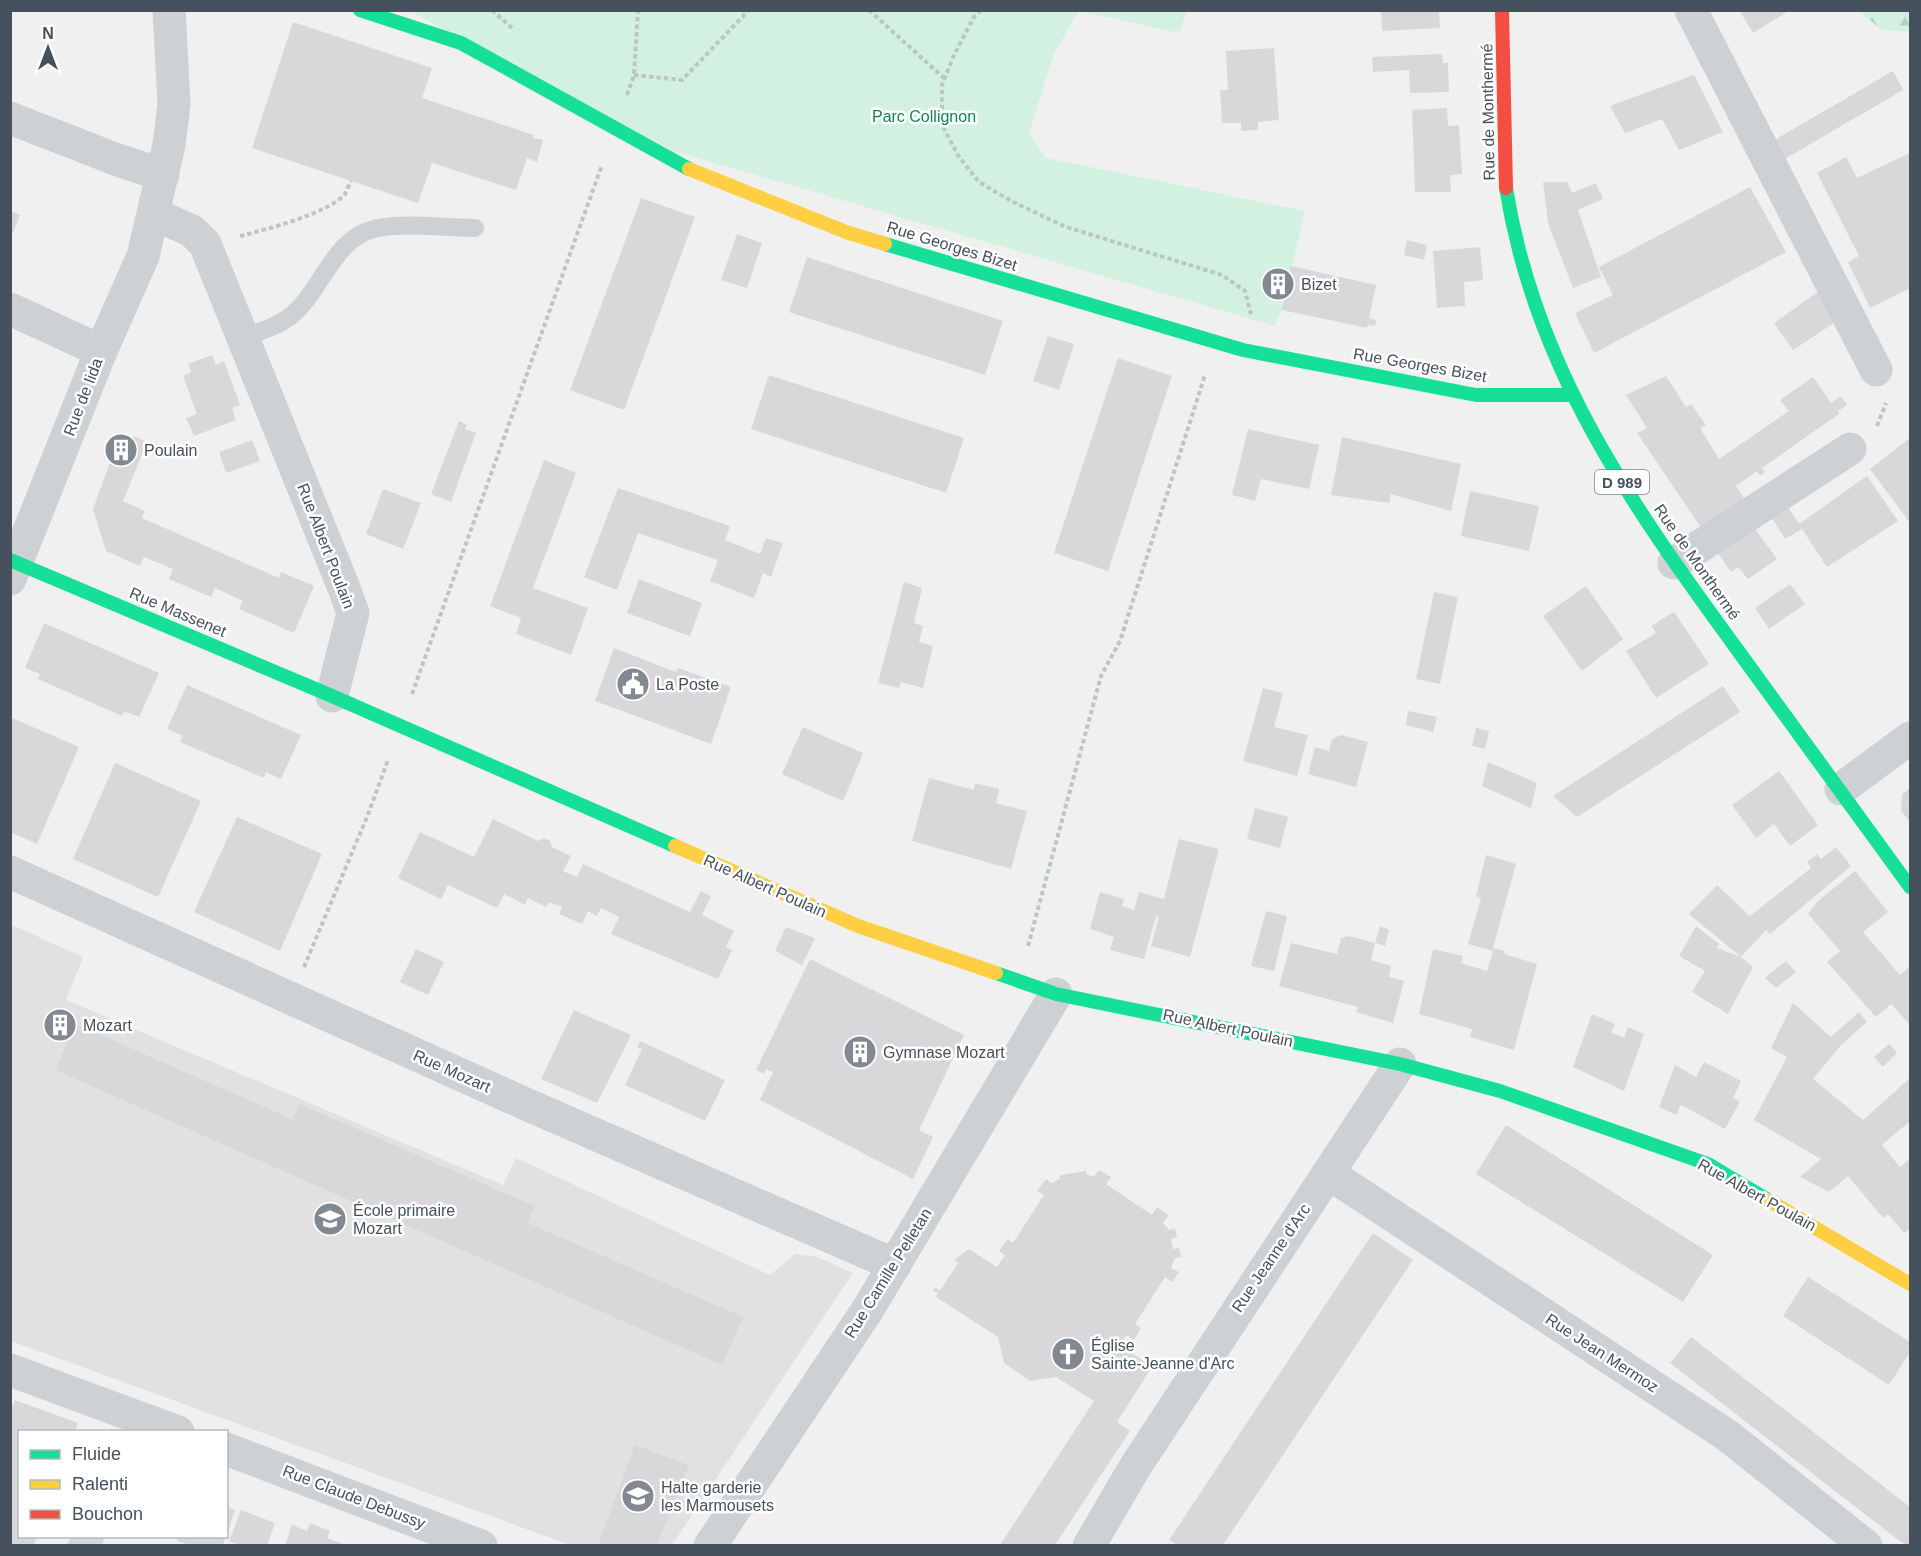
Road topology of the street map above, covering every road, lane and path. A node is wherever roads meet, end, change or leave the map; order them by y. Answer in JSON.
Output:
{"nodes":[{"id":1,"x":169,"y":10,"type":"edge"},
{"id":2,"x":360,"y":10,"type":"edge"},
{"id":3,"x":638,"y":10,"type":"edge"},
{"id":4,"x":749,"y":10,"type":"edge"},
{"id":5,"x":869,"y":10,"type":"edge"},
{"id":6,"x":981,"y":10,"type":"edge"},
{"id":7,"x":1502,"y":10,"type":"edge"},
{"id":8,"x":1691,"y":10,"type":"edge"},
{"id":9,"x":945,"y":79,"type":"junction"},
{"id":10,"x":10,"y":118,"type":"edge"},
{"id":11,"x":614,"y":132,"type":"junction"},
{"id":12,"x":162,"y":175,"type":"junction"},
{"id":13,"x":351,"y":181,"type":"dead end"},
{"id":14,"x":154,"y":214,"type":"junction"},
{"id":15,"x":475,"y":228,"type":"dead end"},
{"id":16,"x":205,"y":244,"type":"junction"},
{"id":17,"x":10,"y":309,"type":"edge"},
{"id":18,"x":243,"y":338,"type":"junction"},
{"id":19,"x":1216,"y":342,"type":"junction"},
{"id":20,"x":1243,"y":350,"type":"junction"},
{"id":21,"x":101,"y":351,"type":"junction"},
{"id":22,"x":1876,"y":370,"type":"joint"},
{"id":23,"x":1571,"y":395,"type":"junction"},
{"id":24,"x":1850,"y":449,"type":"joint"},
{"id":25,"x":1674,"y":562,"type":"junction"},
{"id":26,"x":13,"y":567,"type":"edge"},
{"id":27,"x":332,"y":696,"type":"junction"},
{"id":28,"x":400,"y":726,"type":"junction"},
{"id":29,"x":1911,"y":738,"type":"edge"},
{"id":30,"x":1841,"y":789,"type":"junction"},
{"id":31,"x":10,"y":872,"type":"edge"},
{"id":32,"x":1911,"y":887,"type":"edge"},
{"id":33,"x":1019,"y":982,"type":"junction"},
{"id":34,"x":1056,"y":994,"type":"junction"},
{"id":35,"x":292,"y":999,"type":"junction"},
{"id":36,"x":1400,"y":1064,"type":"junction"},
{"id":37,"x":1328,"y":1173,"type":"junction"},
{"id":38,"x":895,"y":1265,"type":"junction"},
{"id":39,"x":1911,"y":1284,"type":"edge"},
{"id":40,"x":10,"y":1370,"type":"edge"},
{"id":41,"x":175,"y":1430,"type":"edge"},
{"id":42,"x":228,"y":1450,"type":"edge"},
{"id":43,"x":481,"y":1545,"type":"edge"},
{"id":44,"x":710,"y":1545,"type":"edge"},
{"id":45,"x":1089,"y":1545,"type":"edge"},
{"id":46,"x":1866,"y":1545,"type":"edge"}],
"edges":[{"from":1,"to":12,"type":"street"},
{"from":2,"to":11,"type":"street","name":"Rue Georges Bizet"},
{"from":3,"to":4,"type":"path"},
{"from":5,"to":9,"type":"path"},
{"from":6,"to":9,"type":"path"},
{"from":7,"to":23,"type":"street","name":"Rue de Monthermé","number":"D 989"},
{"from":8,"to":22,"type":"street"},
{"from":9,"to":20,"type":"path"},
{"from":10,"to":12,"type":"street"},
{"from":11,"to":19,"type":"street","name":"Rue Georges Bizet"},
{"from":11,"to":28,"type":"path"},
{"from":12,"to":14,"type":"street"},
{"from":13,"to":16,"type":"path"},
{"from":14,"to":16,"type":"street"},
{"from":14,"to":21,"type":"street","name":"Rue de Iida"},
{"from":15,"to":18,"type":"lane"},
{"from":16,"to":18,"type":"street","name":"Rue Albert Poulain"},
{"from":17,"to":21,"type":"street"},
{"from":18,"to":27,"type":"street","name":"Rue Albert Poulain"},
{"from":19,"to":20,"type":"street","name":"Rue Georges Bizet"},
{"from":19,"to":33,"type":"path"},
{"from":20,"to":23,"type":"street","name":"Rue Georges Bizet"},
{"from":21,"to":26,"type":"street","name":"Rue de Iida"},
{"from":22,"to":24,"type":"path"},
{"from":23,"to":25,"type":"street","name":"Rue de Monthermé","number":"D 989"},
{"from":24,"to":25,"type":"street"},
{"from":25,"to":30,"type":"street","name":"Rue de Monthermé","number":"D 989"},
{"from":26,"to":27,"type":"street","name":"Rue Massenet"},
{"from":27,"to":28,"type":"street","name":"Rue Albert Poulain"},
{"from":28,"to":33,"type":"street","name":"Rue Albert Poulain"},
{"from":28,"to":35,"type":"path"},
{"from":29,"to":30,"type":"street"},
{"from":30,"to":32,"type":"street","name":"Rue de Monthermé","number":"D 989"},
{"from":31,"to":35,"type":"street","name":"Rue Mozart"},
{"from":33,"to":34,"type":"street","name":"Rue Albert Poulain"},
{"from":34,"to":36,"type":"street","name":"Rue Albert Poulain"},
{"from":34,"to":38,"type":"street","name":"Rue Camille Pelletan"},
{"from":35,"to":38,"type":"street","name":"Rue Mozart"},
{"from":36,"to":37,"type":"street","name":"Rue Jeanne d'Arc"},
{"from":36,"to":39,"type":"street","name":"Rue Albert Poulain"},
{"from":37,"to":45,"type":"street","name":"Rue Jeanne d'Arc"},
{"from":37,"to":46,"type":"street","name":"Rue Jean Mermoz"},
{"from":38,"to":44,"type":"street","name":"Rue Camille Pelletan"},
{"from":40,"to":41,"type":"street"},
{"from":42,"to":43,"type":"street","name":"Rue Claude Debussy"}]}
